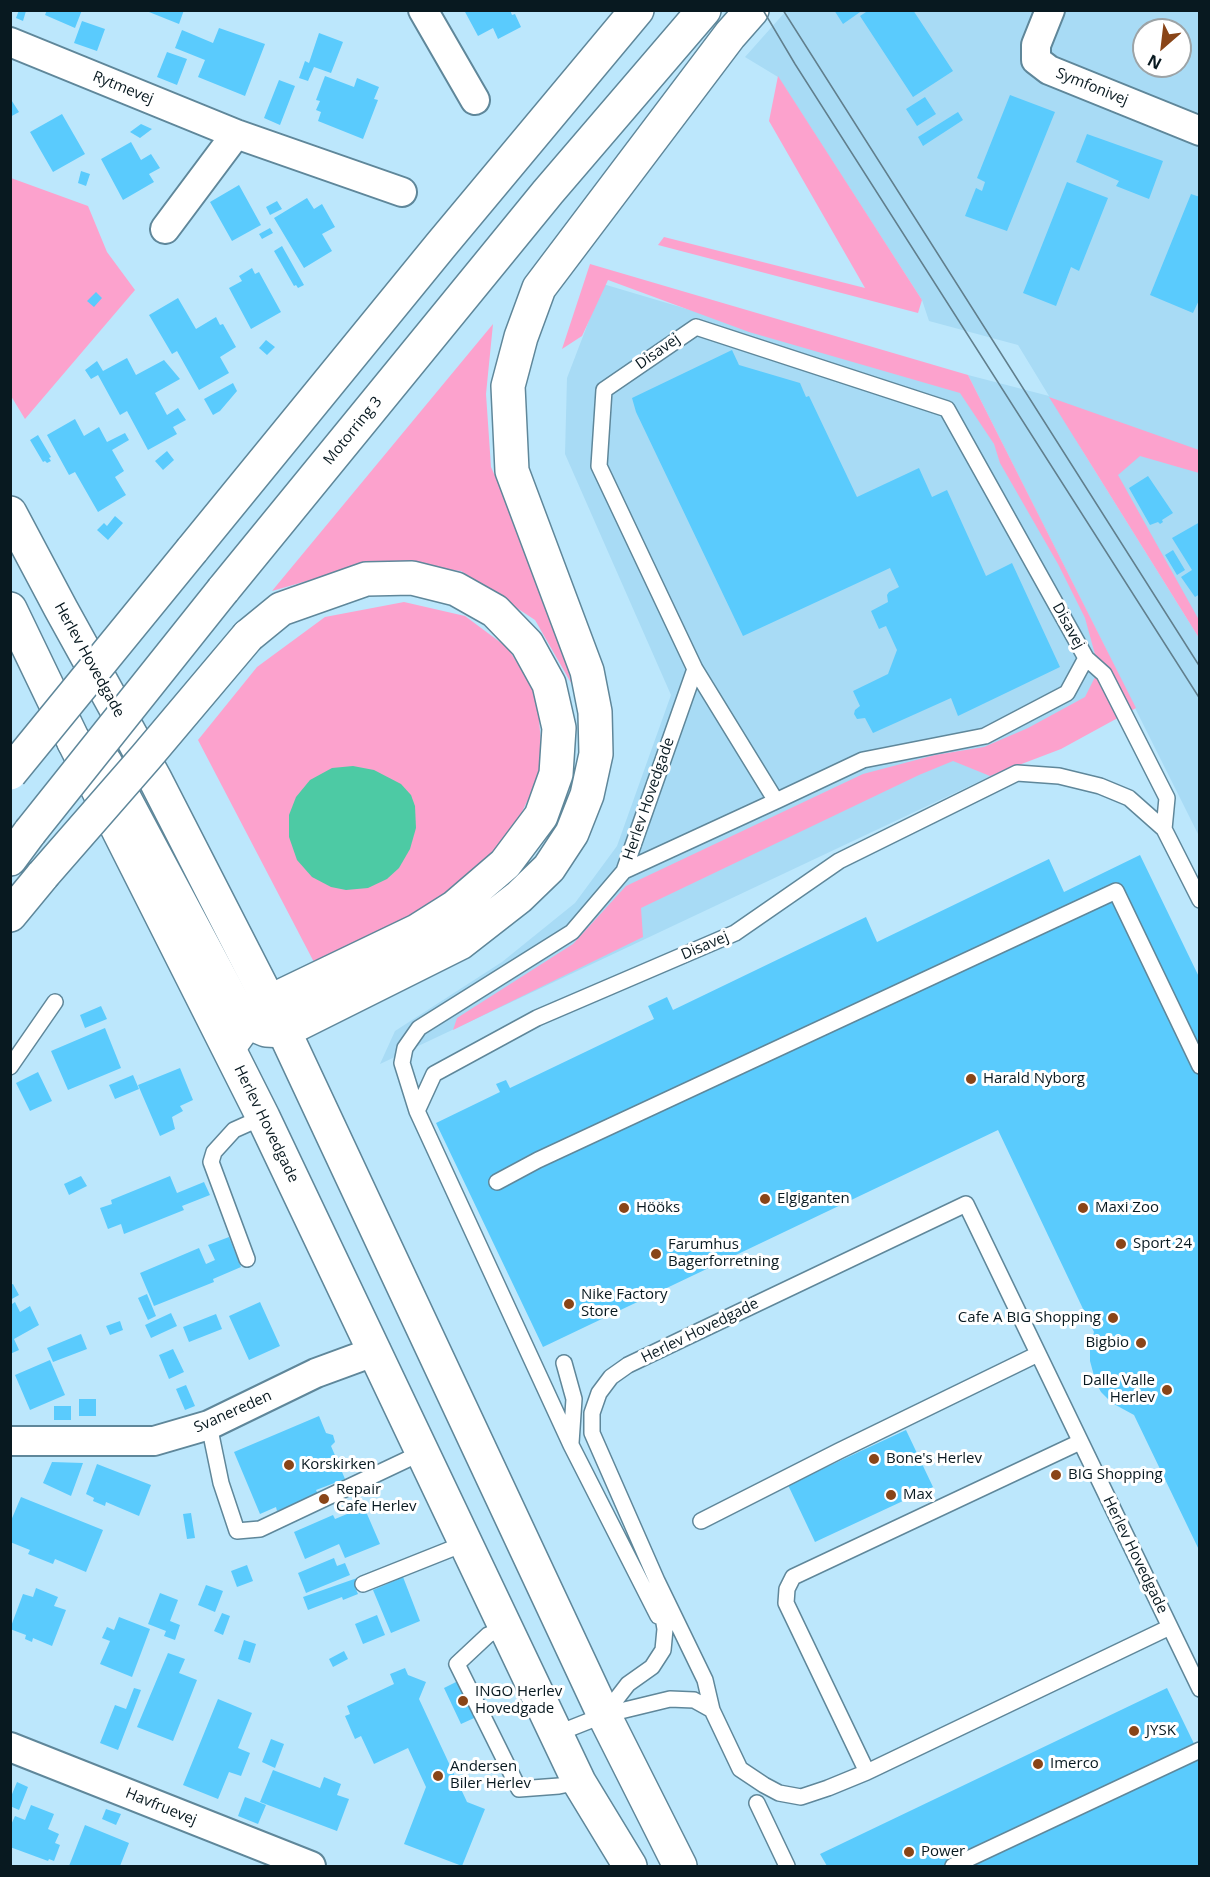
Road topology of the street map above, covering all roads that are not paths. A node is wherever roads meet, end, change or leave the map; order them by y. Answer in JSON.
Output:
{"nodes":[{"id":1,"x":423,"y":10,"type":"edge"},
{"id":2,"x":637,"y":10,"type":"edge"},
{"id":3,"x":704,"y":10,"type":"edge"},
{"id":4,"x":752,"y":10,"type":"edge"},
{"id":5,"x":1050,"y":10,"type":"edge"},
{"id":6,"x":10,"y":42,"type":"edge"},
{"id":7,"x":475,"y":100,"type":"dead end"},
{"id":8,"x":1200,"y":131,"type":"edge"},
{"id":9,"x":236,"y":134,"type":"junction"},
{"id":10,"x":402,"y":192,"type":"dead end"},
{"id":11,"x":165,"y":229,"type":"dead end"},
{"id":12,"x":10,"y":513,"type":"edge"},
{"id":13,"x":10,"y":609,"type":"edge"},
{"id":14,"x":1086,"y":658,"type":"junction"},
{"id":15,"x":694,"y":669,"type":"junction"},
{"id":16,"x":10,"y":772,"type":"edge"},
{"id":17,"x":776,"y":801,"type":"junction"},
{"id":18,"x":1164,"y":829,"type":"junction"},
{"id":19,"x":10,"y":859,"type":"edge"},
{"id":20,"x":624,"y":871,"type":"junction"},
{"id":21,"x":1200,"y":900,"type":"edge"},
{"id":22,"x":10,"y":915,"type":"edge"},
{"id":23,"x":55,"y":1002,"type":"dead end"},
{"id":24,"x":248,"y":1024,"type":"junction"},
{"id":25,"x":284,"y":1030,"type":"junction"},
{"id":26,"x":1200,"y":1066,"type":"edge"},
{"id":27,"x":10,"y":1068,"type":"edge"},
{"id":28,"x":417,"y":1111,"type":"junction"},
{"id":29,"x":263,"y":1117,"type":"junction"},
{"id":30,"x":497,"y":1182,"type":"dead end"},
{"id":31,"x":247,"y":1259,"type":"dead end"},
{"id":32,"x":376,"y":1351,"type":"junction"},
{"id":33,"x":1038,"y":1354,"type":"junction"},
{"id":34,"x":564,"y":1363,"type":"dead end"},
{"id":35,"x":209,"y":1425,"type":"junction"},
{"id":36,"x":10,"y":1441,"type":"edge"},
{"id":37,"x":1080,"y":1442,"type":"junction"},
{"id":38,"x":571,"y":1445,"type":"junction"},
{"id":39,"x":423,"y":1452,"type":"junction"},
{"id":40,"x":701,"y":1521,"type":"dead end"},
{"id":41,"x":466,"y":1543,"type":"junction"},
{"id":42,"x":657,"y":1581,"type":"junction"},
{"id":43,"x":363,"y":1584,"type":"dead end"},
{"id":44,"x":506,"y":1627,"type":"junction"},
{"id":45,"x":1170,"y":1627,"type":"junction"},
{"id":46,"x":665,"y":1629,"type":"junction"},
{"id":47,"x":1200,"y":1689,"type":"edge"},
{"id":48,"x":712,"y":1710,"type":"junction"},
{"id":49,"x":604,"y":1715,"type":"junction"},
{"id":50,"x":556,"y":1734,"type":"junction"},
{"id":51,"x":10,"y":1747,"type":"edge"},
{"id":52,"x":1194,"y":1752,"type":"edge"},
{"id":53,"x":867,"y":1772,"type":"junction"},
{"id":54,"x":579,"y":1782,"type":"junction"},
{"id":55,"x":757,"y":1803,"type":"dead end"},
{"id":56,"x":311,"y":1866,"type":"edge"},
{"id":57,"x":630,"y":1866,"type":"edge"},
{"id":58,"x":680,"y":1866,"type":"edge"},
{"id":59,"x":787,"y":1866,"type":"edge"},
{"id":60,"x":953,"y":1866,"type":"edge"}],
"edges":[{"from":1,"to":7,"type":"street"},
{"from":2,"to":16,"type":"main road","bridge":true},
{"from":3,"to":19,"type":"main road","name":"Motorring 3","bridge":true},
{"from":4,"to":25,"type":"main road"},
{"from":5,"to":8,"type":"street","name":"Symfonivej"},
{"from":6,"to":9,"type":"street","name":"Rytmevej"},
{"from":9,"to":10,"type":"street","name":"Rytmevej"},
{"from":9,"to":11,"type":"street"},
{"from":12,"to":24,"type":"main road","name":"Herlev Hovedgade"},
{"from":13,"to":24,"type":"main road"},
{"from":14,"to":15,"type":"lane","name":"Disavej"},
{"from":14,"to":17,"type":"lane","name":"Disavej"},
{"from":14,"to":18,"type":"lane","name":"Disavej"},
{"from":15,"to":17,"type":"lane","name":"Disavej"},
{"from":15,"to":20,"type":"lane","name":"Herlev Hovedgade"},
{"from":17,"to":20,"type":"lane","name":"Disavej"},
{"from":18,"to":21,"type":"lane","name":"Disavej"},
{"from":18,"to":28,"type":"lane","name":"Disavej"},
{"from":20,"to":28,"type":"lane","name":"Herlev Hovedgade"},
{"from":22,"to":24,"type":"main road","bridge":true},
{"from":23,"to":27,"type":"lane"},
{"from":24,"to":25,"type":"main road"},
{"from":24,"to":29,"type":"main road","name":"Herlev Hovedgade"},
{"from":25,"to":49,"type":"main road"},
{"from":26,"to":30,"type":"lane"},
{"from":28,"to":38,"type":"lane","name":"Herlev Hovedgade"},
{"from":29,"to":31,"type":"lane"},
{"from":29,"to":32,"type":"main road","name":"Herlev Hovedgade"},
{"from":32,"to":35,"type":"street","name":"Svanereden"},
{"from":32,"to":39,"type":"main road","name":"Herlev Hovedgade"},
{"from":33,"to":37,"type":"lane","name":"Herlev Hovedgade"},
{"from":33,"to":40,"type":"lane"},
{"from":33,"to":42,"type":"lane","name":"Herlev Hovedgade"},
{"from":34,"to":38,"type":"lane"},
{"from":35,"to":36,"type":"street","name":"Svanereden"},
{"from":35,"to":39,"type":"lane"},
{"from":37,"to":45,"type":"lane","name":"Herlev Hovedgade"},
{"from":37,"to":53,"type":"lane"},
{"from":38,"to":46,"type":"lane","name":"Herlev Hovedgade"},
{"from":39,"to":41,"type":"main road","name":"Herlev Hovedgade"},
{"from":41,"to":43,"type":"lane"},
{"from":41,"to":44,"type":"main road","name":"Herlev Hovedgade"},
{"from":42,"to":46,"type":"lane","name":"Herlev Hovedgade"},
{"from":42,"to":48,"type":"lane","name":"Herlev Hovedgade"},
{"from":44,"to":50,"type":"main road","name":"Herlev Hovedgade"},
{"from":44,"to":54,"type":"lane"},
{"from":45,"to":47,"type":"lane"},
{"from":45,"to":53,"type":"lane","name":"Herlev Hovedgade"},
{"from":46,"to":49,"type":"lane","name":"Herlev Hovedgade"},
{"from":48,"to":49,"type":"lane"},
{"from":48,"to":53,"type":"lane","name":"Herlev Hovedgade"},
{"from":49,"to":50,"type":"lane"},
{"from":49,"to":58,"type":"main road"},
{"from":50,"to":54,"type":"main road","name":"Herlev Hovedgade"},
{"from":51,"to":56,"type":"street","name":"Havfruevej"},
{"from":52,"to":60,"type":"lane"},
{"from":54,"to":57,"type":"main road","name":"Herlev Hovedgade"},
{"from":55,"to":59,"type":"lane"}]}
